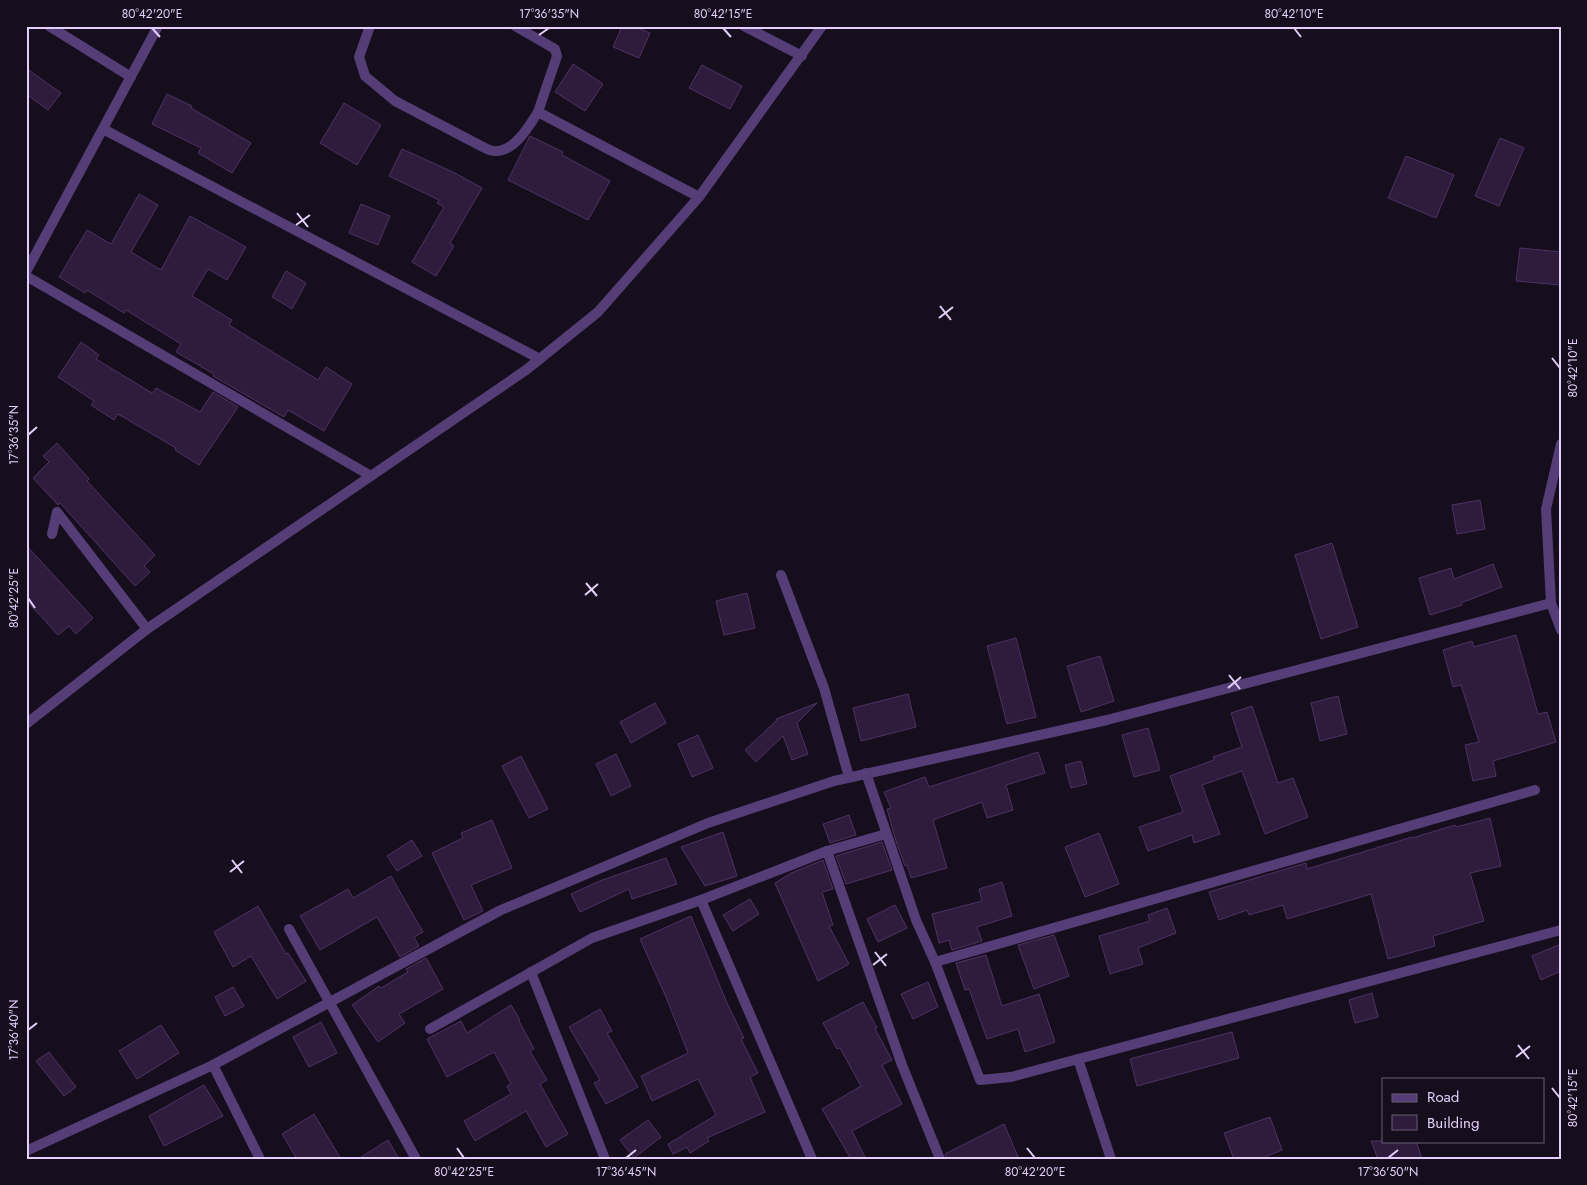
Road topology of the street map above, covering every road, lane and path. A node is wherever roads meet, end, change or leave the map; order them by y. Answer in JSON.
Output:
{"nodes":[{"id":1,"x":49,"y":26,"type":"edge"},
{"id":2,"x":158,"y":26,"type":"edge"},
{"id":3,"x":370,"y":26,"type":"edge"},
{"id":4,"x":515,"y":26,"type":"edge"},
{"id":5,"x":744,"y":26,"type":"edge"},
{"id":6,"x":822,"y":26,"type":"edge"},
{"id":7,"x":802,"y":56,"type":"junction"},
{"id":8,"x":131,"y":78,"type":"junction"},
{"id":9,"x":538,"y":112,"type":"junction"},
{"id":10,"x":103,"y":129,"type":"junction"},
{"id":11,"x":699,"y":197,"type":"junction"},
{"id":12,"x":26,"y":274,"type":"edge"},
{"id":13,"x":540,"y":359,"type":"junction"},
{"id":14,"x":1561,"y":444,"type":"edge"},
{"id":15,"x":371,"y":476,"type":"junction"},
{"id":16,"x":52,"y":534,"type":"dead end"},
{"id":17,"x":781,"y":575,"type":"dead end"},
{"id":18,"x":1551,"y":603,"type":"junction"},
{"id":19,"x":147,"y":629,"type":"junction"},
{"id":20,"x":1561,"y":630,"type":"edge"},
{"id":21,"x":26,"y":724,"type":"edge"},
{"id":22,"x":866,"y":773,"type":"junction"},
{"id":23,"x":849,"y":777,"type":"junction"},
{"id":24,"x":1535,"y":790,"type":"dead end"},
{"id":25,"x":886,"y":834,"type":"junction"},
{"id":26,"x":827,"y":852,"type":"junction"},
{"id":27,"x":702,"y":900,"type":"junction"},
{"id":28,"x":288,"y":930,"type":"dead end"},
{"id":29,"x":1561,"y":930,"type":"edge"},
{"id":30,"x":936,"y":962,"type":"junction"},
{"id":31,"x":531,"y":972,"type":"junction"},
{"id":32,"x":328,"y":1002,"type":"junction"},
{"id":33,"x":430,"y":1029,"type":"dead end"},
{"id":34,"x":1078,"y":1059,"type":"junction"},
{"id":35,"x":212,"y":1065,"type":"junction"},
{"id":36,"x":26,"y":1151,"type":"edge"},
{"id":37,"x":260,"y":1159,"type":"edge"},
{"id":38,"x":416,"y":1159,"type":"edge"},
{"id":39,"x":605,"y":1159,"type":"edge"},
{"id":40,"x":812,"y":1159,"type":"edge"},
{"id":41,"x":940,"y":1159,"type":"edge"},
{"id":42,"x":1110,"y":1159,"type":"edge"}],
"edges":[{"from":1,"to":8,"type":"street"},
{"from":2,"to":8,"type":"street"},
{"from":3,"to":9,"type":"street"},
{"from":4,"to":9,"type":"street"},
{"from":5,"to":7,"type":"street"},
{"from":6,"to":7,"type":"street"},
{"from":7,"to":11,"type":"street"},
{"from":8,"to":10,"type":"street"},
{"from":9,"to":11,"type":"street"},
{"from":10,"to":12,"type":"street"},
{"from":10,"to":13,"type":"street"},
{"from":11,"to":13,"type":"street"},
{"from":12,"to":15,"type":"street"},
{"from":13,"to":15,"type":"street"},
{"from":14,"to":18,"type":"street"},
{"from":15,"to":19,"type":"street"},
{"from":16,"to":19,"type":"street"},
{"from":17,"to":23,"type":"street"},
{"from":18,"to":20,"type":"street"},
{"from":18,"to":22,"type":"street"},
{"from":19,"to":21,"type":"street"},
{"from":22,"to":23,"type":"street"},
{"from":22,"to":25,"type":"street"},
{"from":23,"to":32,"type":"street"},
{"from":24,"to":30,"type":"street"},
{"from":25,"to":26,"type":"street"},
{"from":25,"to":30,"type":"street"},
{"from":26,"to":27,"type":"street"},
{"from":26,"to":41,"type":"street"},
{"from":27,"to":31,"type":"street"},
{"from":27,"to":40,"type":"street"},
{"from":28,"to":32,"type":"street"},
{"from":29,"to":34,"type":"street"},
{"from":30,"to":34,"type":"street"},
{"from":31,"to":33,"type":"street"},
{"from":31,"to":39,"type":"street"},
{"from":32,"to":35,"type":"street"},
{"from":32,"to":38,"type":"street"},
{"from":34,"to":42,"type":"street"},
{"from":35,"to":36,"type":"street"},
{"from":35,"to":37,"type":"street"}]}
